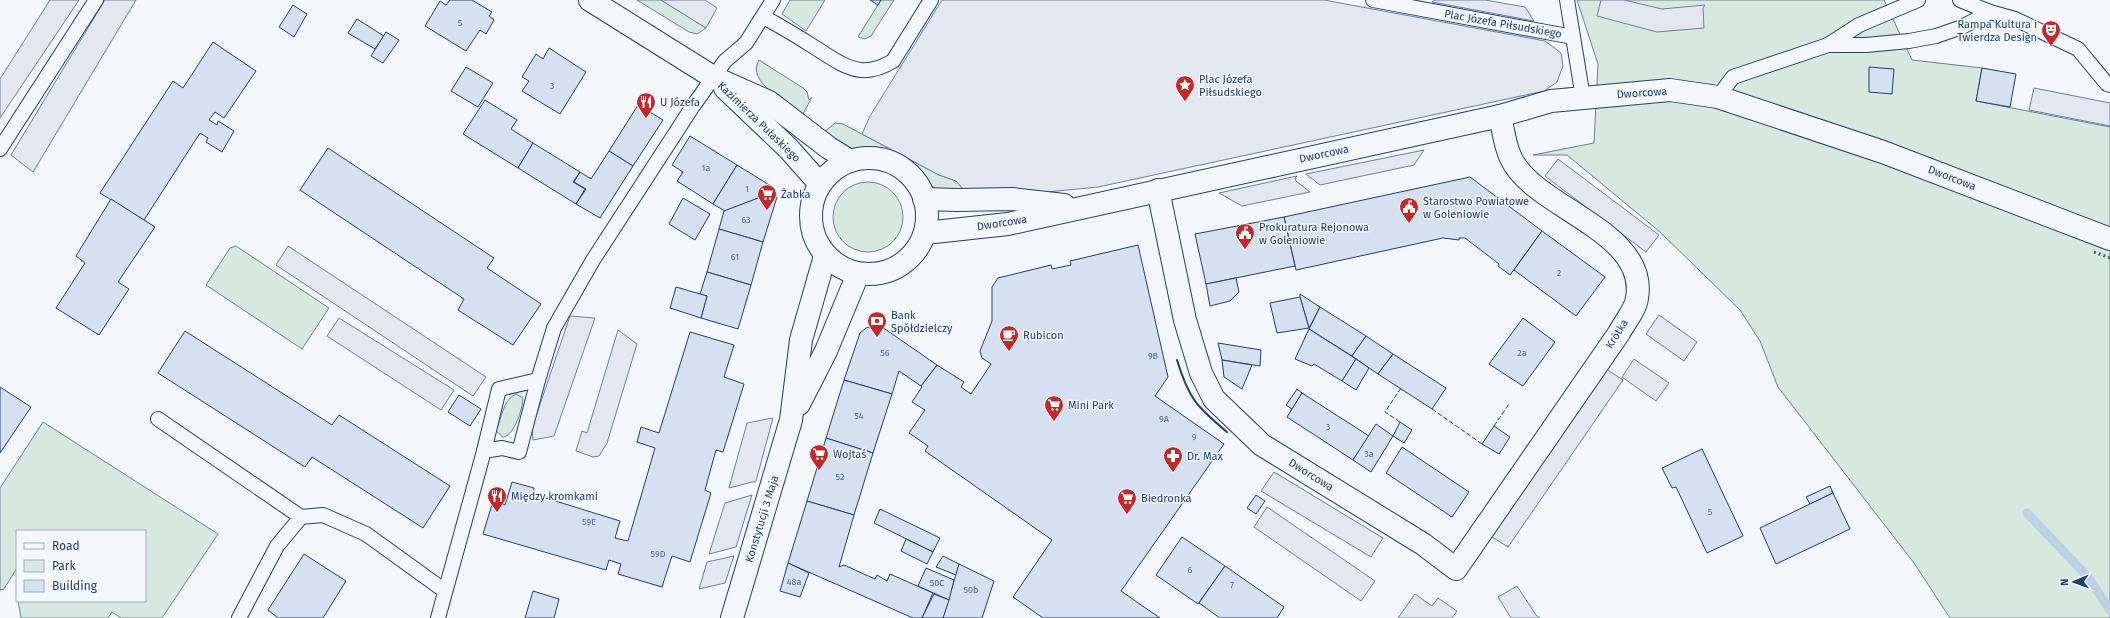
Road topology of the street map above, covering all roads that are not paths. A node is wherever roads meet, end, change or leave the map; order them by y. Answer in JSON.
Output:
{"nodes":[{"id":1,"x":96,"y":0,"type":"edge"},
{"id":2,"x":590,"y":0,"type":"edge"},
{"id":3,"x":773,"y":0,"type":"edge"},
{"id":4,"x":931,"y":0,"type":"edge"},
{"id":5,"x":1373,"y":0,"type":"edge"},
{"id":6,"x":1567,"y":0,"type":"edge"},
{"id":7,"x":1918,"y":0,"type":"edge"},
{"id":8,"x":1960,"y":0,"type":"edge"},
{"id":9,"x":1990,"y":12,"type":"junction"},
{"id":10,"x":763,"y":17,"type":"junction"},
{"id":11,"x":1573,"y":37,"type":"junction"},
{"id":12,"x":1828,"y":45,"type":"junction"},
{"id":13,"x":713,"y":77,"type":"junction"},
{"id":14,"x":2110,"y":85,"type":"edge"},
{"id":15,"x":1718,"y":97,"type":"junction"},
{"id":16,"x":1583,"y":98,"type":"junction"},
{"id":17,"x":1500,"y":116,"type":"junction"},
{"id":18,"x":0,"y":149,"type":"edge"},
{"id":19,"x":850,"y":161,"type":"junction"},
{"id":20,"x":820,"y":184,"type":"junction"},
{"id":21,"x":1158,"y":190,"type":"junction"},
{"id":22,"x":924,"y":199,"type":"junction"},
{"id":23,"x":1079,"y":207,"type":"junction"},
{"id":24,"x":925,"y":233,"type":"junction"},
{"id":25,"x":2110,"y":239,"type":"edge"},
{"id":26,"x":825,"y":256,"type":"junction"},
{"id":27,"x":858,"y":274,"type":"junction"},
{"id":28,"x":538,"y":380,"type":"junction"},
{"id":29,"x":158,"y":419,"type":"dead end"},
{"id":30,"x":791,"y":420,"type":"junction"},
{"id":31,"x":484,"y":451,"type":"junction"},
{"id":32,"x":301,"y":516,"type":"junction"},
{"id":33,"x":1456,"y":569,"type":"joint"},
{"id":34,"x":445,"y":591,"type":"junction"},
{"id":35,"x":239,"y":618,"type":"edge"},
{"id":36,"x":438,"y":618,"type":"edge"},
{"id":37,"x":732,"y":618,"type":"edge"}],
"edges":[{"from":1,"to":18,"type":"lane"},
{"from":2,"to":13,"type":"street","name":"Kazimierza Pułaskiego"},
{"from":3,"to":10,"type":"lane"},
{"from":4,"to":10,"type":"lane"},
{"from":5,"to":11,"type":"lane","name":"Plac Józefa Piłsudskiego"},
{"from":6,"to":11,"type":"lane"},
{"from":7,"to":12,"type":"lane"},
{"from":8,"to":9,"type":"lane"},
{"from":9,"to":12,"type":"lane"},
{"from":9,"to":14,"type":"lane"},
{"from":10,"to":13,"type":"lane"},
{"from":11,"to":16,"type":"lane","name":"Plac Józefa Piłsudskiego"},
{"from":12,"to":15,"type":"lane"},
{"from":13,"to":19,"type":"street","name":"Kazimierza Pułaskiego"},
{"from":13,"to":20,"type":"street","name":"Kazimierza Pułaskiego"},
{"from":13,"to":28,"type":"lane"},
{"from":15,"to":16,"type":"street","name":"Dworcowa"},
{"from":15,"to":25,"type":"street","name":"Dworcowa"},
{"from":16,"to":17,"type":"street","name":"Dworcowa"},
{"from":17,"to":21,"type":"street","name":"Dworcowa"},
{"from":17,"to":33,"type":"street","name":"Krótka"},
{"from":19,"to":20,"type":"street"},
{"from":19,"to":22,"type":"street"},
{"from":20,"to":26,"type":"street"},
{"from":21,"to":23,"type":"street","name":"Dworcowa"},
{"from":21,"to":33,"type":"street","name":"Dworcowa"},
{"from":22,"to":23,"type":"street","name":"Dworcowa"},
{"from":22,"to":24,"type":"street"},
{"from":23,"to":24,"type":"street","name":"Dworcowa"},
{"from":24,"to":27,"type":"street"},
{"from":26,"to":27,"type":"street"},
{"from":26,"to":30,"type":"street","name":"Konstytucji 3 Maja"},
{"from":27,"to":30,"type":"street","name":"Konstytucji 3 Maja"},
{"from":28,"to":31,"type":"lane"},
{"from":28,"to":31,"type":"lane"},
{"from":29,"to":32,"type":"lane"},
{"from":30,"to":37,"type":"street","name":"Konstytucji 3 Maja"},
{"from":31,"to":34,"type":"lane"},
{"from":32,"to":34,"type":"lane"},
{"from":32,"to":35,"type":"lane"},
{"from":34,"to":36,"type":"lane"}]}
